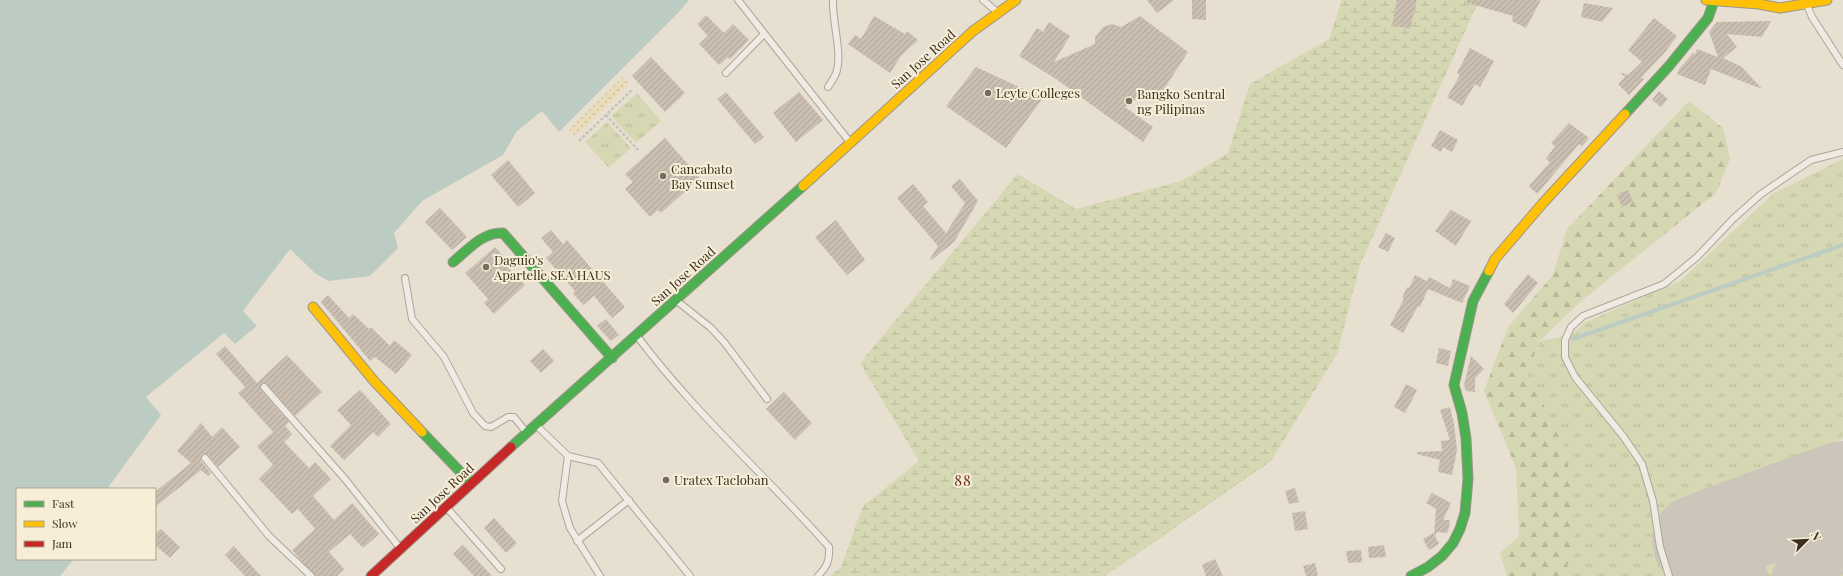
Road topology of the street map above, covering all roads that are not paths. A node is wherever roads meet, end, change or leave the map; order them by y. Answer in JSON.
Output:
{"nodes":[{"id":1,"x":738,"y":0,"type":"edge"},
{"id":2,"x":833,"y":0,"type":"edge"},
{"id":3,"x":983,"y":0,"type":"edge"},
{"id":4,"x":1016,"y":0,"type":"edge"},
{"id":5,"x":1827,"y":0,"type":"edge"},
{"id":6,"x":1710,"y":1,"type":"edge"},
{"id":7,"x":1762,"y":2,"type":"edge"},
{"id":8,"x":1806,"y":4,"type":"junction"},
{"id":9,"x":997,"y":12,"type":"junction"},
{"id":10,"x":764,"y":34,"type":"junction"},
{"id":11,"x":1843,"y":65,"type":"edge"},
{"id":12,"x":726,"y":73,"type":"dead end"},
{"id":13,"x":828,"y":87,"type":"dead end"},
{"id":14,"x":850,"y":142,"type":"junction"},
{"id":15,"x":1843,"y":152,"type":"edge"},
{"id":16,"x":453,"y":262,"type":"dead end"},
{"id":17,"x":405,"y":278,"type":"dead end"},
{"id":18,"x":676,"y":300,"type":"junction"},
{"id":19,"x":313,"y":307,"type":"dead end"},
{"id":20,"x":637,"y":335,"type":"junction"},
{"id":21,"x":612,"y":358,"type":"junction"},
{"id":22,"x":264,"y":387,"type":"dead end"},
{"id":23,"x":767,"y":399,"type":"dead end"},
{"id":24,"x":536,"y":426,"type":"junction"},
{"id":25,"x":527,"y":434,"type":"junction"},
{"id":26,"x":568,"y":456,"type":"junction"},
{"id":27,"x":205,"y":458,"type":"dead end"},
{"id":28,"x":471,"y":483,"type":"junction"},
{"id":29,"x":628,"y":500,"type":"junction"},
{"id":30,"x":446,"y":506,"type":"junction"},
{"id":31,"x":577,"y":541,"type":"junction"},
{"id":32,"x":401,"y":549,"type":"junction"},
{"id":33,"x":501,"y":569,"type":"dead end"},
{"id":34,"x":311,"y":576,"type":"edge"},
{"id":35,"x":371,"y":576,"type":"edge"},
{"id":36,"x":600,"y":576,"type":"edge"},
{"id":37,"x":690,"y":576,"type":"edge"},
{"id":38,"x":818,"y":576,"type":"edge"},
{"id":39,"x":1411,"y":576,"type":"edge"},
{"id":40,"x":1669,"y":576,"type":"edge"}],
"edges":[{"from":1,"to":10,"type":"lane"},
{"from":2,"to":13,"type":"lane"},
{"from":3,"to":9,"type":"lane"},
{"from":4,"to":9,"type":"street","name":"San Jose Road"},
{"from":5,"to":8,"type":"street"},
{"from":6,"to":7,"type":"street"},
{"from":6,"to":39,"type":"street"},
{"from":7,"to":8,"type":"street"},
{"from":8,"to":11,"type":"lane"},
{"from":9,"to":14,"type":"street","name":"San Jose Road"},
{"from":10,"to":12,"type":"lane"},
{"from":10,"to":14,"type":"lane"},
{"from":14,"to":18,"type":"street","name":"San Jose Road"},
{"from":15,"to":40,"type":"lane"},
{"from":16,"to":21,"type":"street"},
{"from":17,"to":25,"type":"lane"},
{"from":18,"to":20,"type":"street","name":"San Jose Road"},
{"from":18,"to":23,"type":"lane"},
{"from":19,"to":28,"type":"street"},
{"from":20,"to":21,"type":"street","name":"San Jose Road"},
{"from":20,"to":38,"type":"lane"},
{"from":21,"to":24,"type":"street","name":"San Jose Road"},
{"from":22,"to":32,"type":"lane"},
{"from":24,"to":25,"type":"street","name":"San Jose Road"},
{"from":24,"to":26,"type":"lane"},
{"from":25,"to":28,"type":"street","name":"San Jose Road"},
{"from":26,"to":29,"type":"lane"},
{"from":26,"to":31,"type":"lane"},
{"from":27,"to":34,"type":"lane"},
{"from":28,"to":30,"type":"street","name":"San Jose Road"},
{"from":29,"to":31,"type":"lane"},
{"from":29,"to":37,"type":"lane"},
{"from":30,"to":32,"type":"street","name":"San Jose Road"},
{"from":30,"to":33,"type":"lane"},
{"from":31,"to":36,"type":"lane"},
{"from":32,"to":35,"type":"street","name":"San Jose Road"}]}
